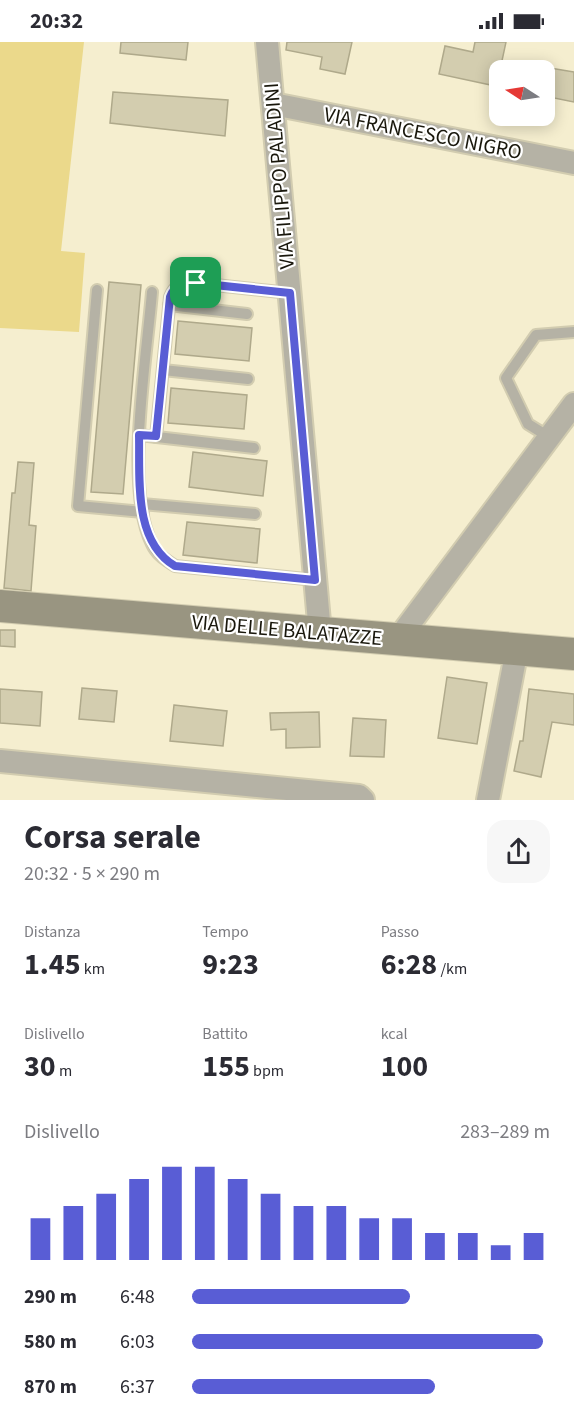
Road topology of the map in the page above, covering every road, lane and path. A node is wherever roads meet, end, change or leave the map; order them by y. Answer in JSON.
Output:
{"nodes":[{"id":1,"x":267,"y":42,"type":"edge"},
{"id":2,"x":273,"y":104,"type":"junction"},
{"id":3,"x":574,"y":163,"type":"edge"},
{"id":4,"x":98,"y":290,"type":"dead end"},
{"id":5,"x":152,"y":292,"type":"dead end"},
{"id":6,"x":290,"y":293,"type":"junction"},
{"id":7,"x":169,"y":305,"type":"junction"},
{"id":8,"x":247,"y":314,"type":"dead end"},
{"id":9,"x":574,"y":332,"type":"edge"},
{"id":10,"x":163,"y":370,"type":"junction"},
{"id":11,"x":248,"y":379,"type":"dead end"},
{"id":12,"x":574,"y":405,"type":"edge"},
{"id":13,"x":139,"y":435,"type":"junction"},
{"id":14,"x":156,"y":436,"type":"junction"},
{"id":15,"x":549,"y":437,"type":"junction"},
{"id":16,"x":254,"y":448,"type":"dead end"},
{"id":17,"x":143,"y":508,"type":"junction"},
{"id":18,"x":255,"y":514,"type":"dead end"},
{"id":19,"x":315,"y":580,"type":"junction"},
{"id":20,"x":0,"y":606,"type":"edge"},
{"id":21,"x":320,"y":633,"type":"junction"},
{"id":22,"x":398,"y":639,"type":"junction"},
{"id":23,"x":517,"y":649,"type":"junction"},
{"id":24,"x":574,"y":654,"type":"edge"},
{"id":25,"x":0,"y":761,"type":"edge"},
{"id":26,"x":363,"y":800,"type":"edge"},
{"id":27,"x":488,"y":800,"type":"edge"}],
"edges":[{"from":1,"to":2,"type":"street","name":"VIA FILIPPO PALADINI"},
{"from":2,"to":3,"type":"street","name":"VIA FRANCESCO NIGRO"},
{"from":2,"to":6,"type":"street","name":"VIA FILIPPO PALADINI"},
{"from":4,"to":17,"type":"lane"},
{"from":5,"to":13,"type":"lane"},
{"from":6,"to":7,"type":"lane"},
{"from":6,"to":19,"type":"street","name":"VIA FILIPPO PALADINI"},
{"from":7,"to":8,"type":"lane"},
{"from":7,"to":10,"type":"lane"},
{"from":9,"to":15,"type":"lane"},
{"from":10,"to":11,"type":"lane"},
{"from":10,"to":14,"type":"lane"},
{"from":12,"to":15,"type":"street"},
{"from":13,"to":14,"type":"lane"},
{"from":13,"to":17,"type":"lane"},
{"from":14,"to":16,"type":"lane"},
{"from":15,"to":22,"type":"street"},
{"from":17,"to":18,"type":"lane"},
{"from":17,"to":19,"type":"lane"},
{"from":19,"to":21,"type":"street","name":"VIA FILIPPO PALADINI"},
{"from":20,"to":21,"type":"street","name":"VIA DELLE BALATAZZE"},
{"from":21,"to":22,"type":"street","name":"VIA DELLE BALATAZZE"},
{"from":22,"to":23,"type":"street","name":"VIA DELLE BALATAZZE"},
{"from":23,"to":24,"type":"street","name":"VIA DELLE BALATAZZE"},
{"from":23,"to":27,"type":"street"},
{"from":25,"to":26,"type":"street"}]}
